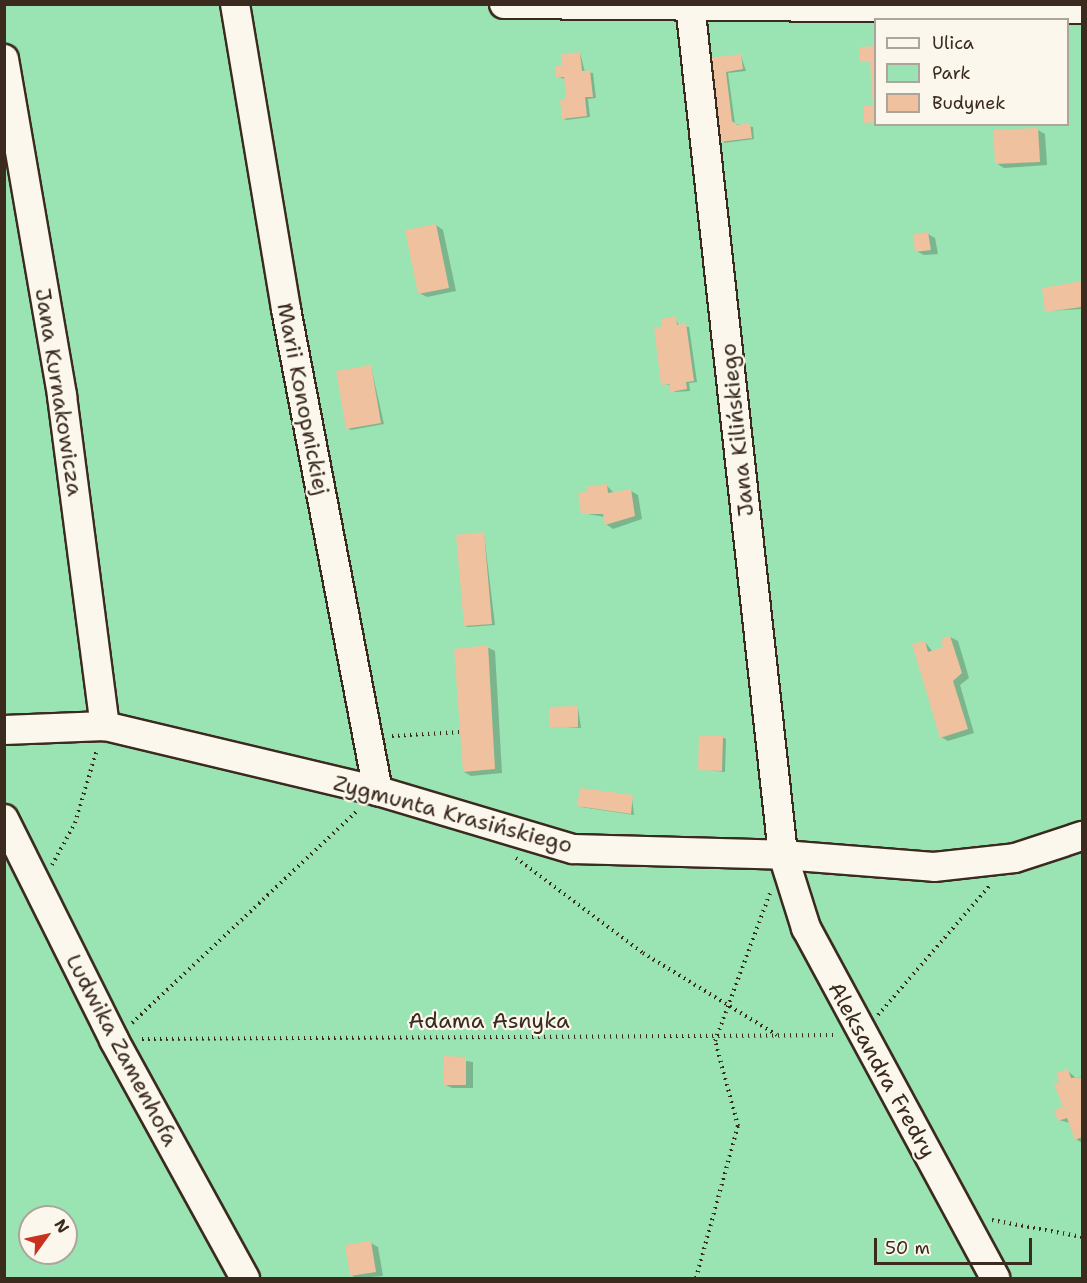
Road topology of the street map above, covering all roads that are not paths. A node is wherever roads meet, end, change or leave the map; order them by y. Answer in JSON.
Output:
{"nodes":[{"id":1,"x":235,"y":4,"type":"edge"},
{"id":2,"x":504,"y":4,"type":"edge"},
{"id":3,"x":690,"y":6,"type":"edge"},
{"id":4,"x":1083,"y":9,"type":"edge"},
{"id":5,"x":4,"y":60,"type":"edge"},
{"id":6,"x":105,"y":726,"type":"junction"},
{"id":7,"x":4,"y":730,"type":"edge"},
{"id":8,"x":378,"y":791,"type":"junction"},
{"id":9,"x":4,"y":819,"type":"edge"},
{"id":10,"x":1083,"y":836,"type":"edge"},
{"id":11,"x":783,"y":855,"type":"junction"},
{"id":12,"x":245,"y":1278,"type":"edge"},
{"id":13,"x":996,"y":1278,"type":"edge"}],
"edges":[{"from":1,"to":8,"type":"street","name":"Marii Konopnickiej"},
{"from":2,"to":3,"type":"street"},
{"from":3,"to":4,"type":"street"},
{"from":3,"to":11,"type":"street","name":"Jana Kilińskiego"},
{"from":5,"to":6,"type":"street","name":"Jana Kurnakowicza"},
{"from":6,"to":7,"type":"street","name":"Zygmunta Krasińskiego"},
{"from":6,"to":8,"type":"street","name":"Zygmunta Krasińskiego"},
{"from":8,"to":11,"type":"street","name":"Zygmunta Krasińskiego"},
{"from":9,"to":12,"type":"street","name":"Ludwika Zamenhofa"},
{"from":10,"to":11,"type":"street","name":"Zygmunta Krasińskiego"},
{"from":11,"to":13,"type":"street","name":"Aleksandra Fredry"}]}
